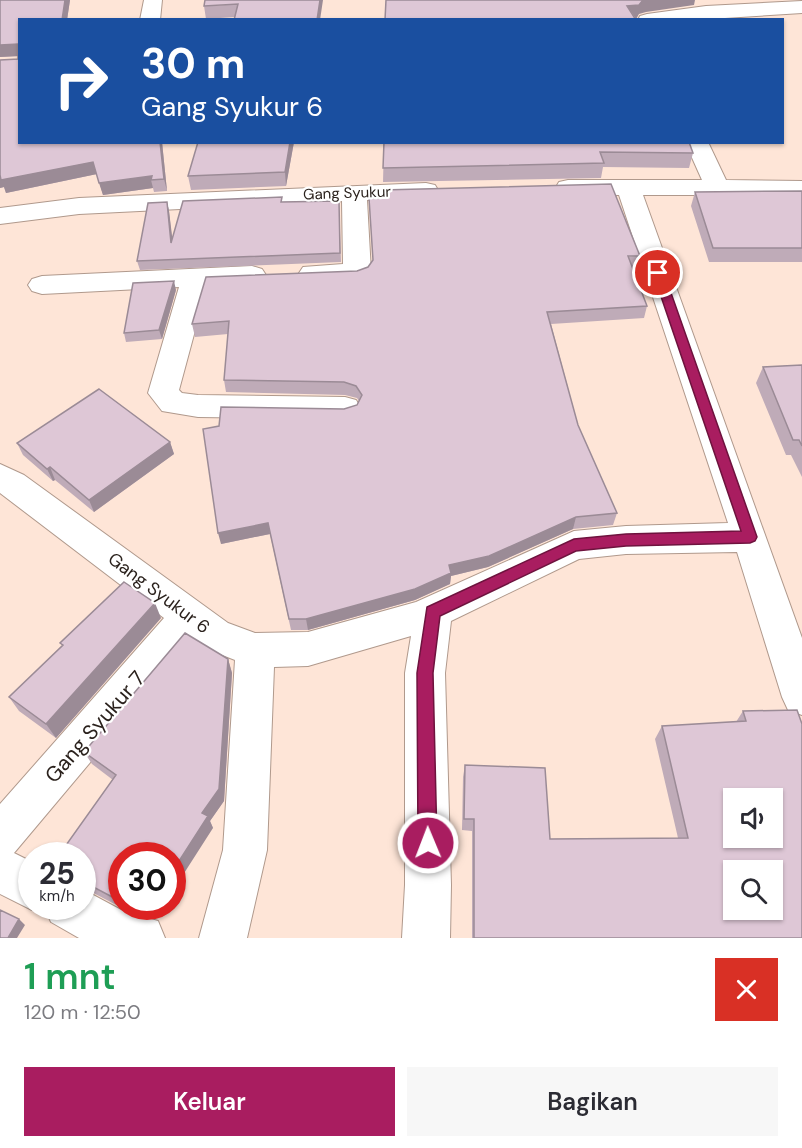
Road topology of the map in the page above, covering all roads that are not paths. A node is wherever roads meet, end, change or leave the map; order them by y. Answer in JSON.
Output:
{"nodes":[{"id":1,"x":153,"y":0,"type":"edge"},
{"id":2,"x":700,"y":6,"type":"edge"},
{"id":3,"x":802,"y":7,"type":"edge"},
{"id":4,"x":150,"y":18,"type":"edge"},
{"id":5,"x":655,"y":18,"type":"edge"},
{"id":6,"x":697,"y":144,"type":"edge"},
{"id":7,"x":628,"y":186,"type":"junction"},
{"id":8,"x":548,"y":187,"type":"edge"},
{"id":9,"x":717,"y":187,"type":"junction"},
{"id":10,"x":444,"y":189,"type":"edge"},
{"id":11,"x":802,"y":189,"type":"edge"},
{"id":12,"x":354,"y":192,"type":"junction"},
{"id":13,"x":0,"y":216,"type":"edge"},
{"id":14,"x":196,"y":277,"type":"junction"},
{"id":15,"x":42,"y":285,"type":"dead end"},
{"id":16,"x":345,"y":408,"type":"edge"},
{"id":17,"x":0,"y":477,"type":"edge"},
{"id":18,"x":750,"y":537,"type":"junction"},
{"id":19,"x":433,"y":612,"type":"junction"},
{"id":20,"x":190,"y":616,"type":"junction"},
{"id":21,"x":255,"y":650,"type":"junction"},
{"id":22,"x":802,"y":697,"type":"edge"},
{"id":23,"x":0,"y":837,"type":"edge"},
{"id":24,"x":0,"y":870,"type":"edge"},
{"id":25,"x":18,"y":879,"type":"edge"},
{"id":26,"x":93,"y":920,"type":"edge"},
{"id":27,"x":141,"y":938,"type":"edge"},
{"id":28,"x":223,"y":938,"type":"edge"},
{"id":29,"x":426,"y":938,"type":"edge"}],
"edges":[{"from":1,"to":4,"type":"street"},
{"from":2,"to":3,"type":"street"},
{"from":2,"to":5,"type":"street"},
{"from":6,"to":9,"type":"street"},
{"from":7,"to":8,"type":"street"},
{"from":7,"to":9,"type":"street"},
{"from":7,"to":18,"type":"street"},
{"from":9,"to":11,"type":"street"},
{"from":10,"to":12,"type":"street","name":"Gang Syukur"},
{"from":12,"to":13,"type":"street","name":"Gang Syukur"},
{"from":12,"to":14,"type":"street"},
{"from":14,"to":15,"type":"street"},
{"from":14,"to":16,"type":"street"},
{"from":17,"to":20,"type":"street","name":"Gang Syukur 6"},
{"from":18,"to":19,"type":"street","name":"Gang Syukur 6"},
{"from":18,"to":22,"type":"street"},
{"from":19,"to":21,"type":"street","name":"Gang Syukur 6"},
{"from":19,"to":29,"type":"street"},
{"from":20,"to":21,"type":"street","name":"Gang Syukur 6"},
{"from":20,"to":23,"type":"street","name":"Gang Syukur 7"},
{"from":21,"to":28,"type":"street"},
{"from":24,"to":25,"type":"street"},
{"from":26,"to":27,"type":"street"}]}
